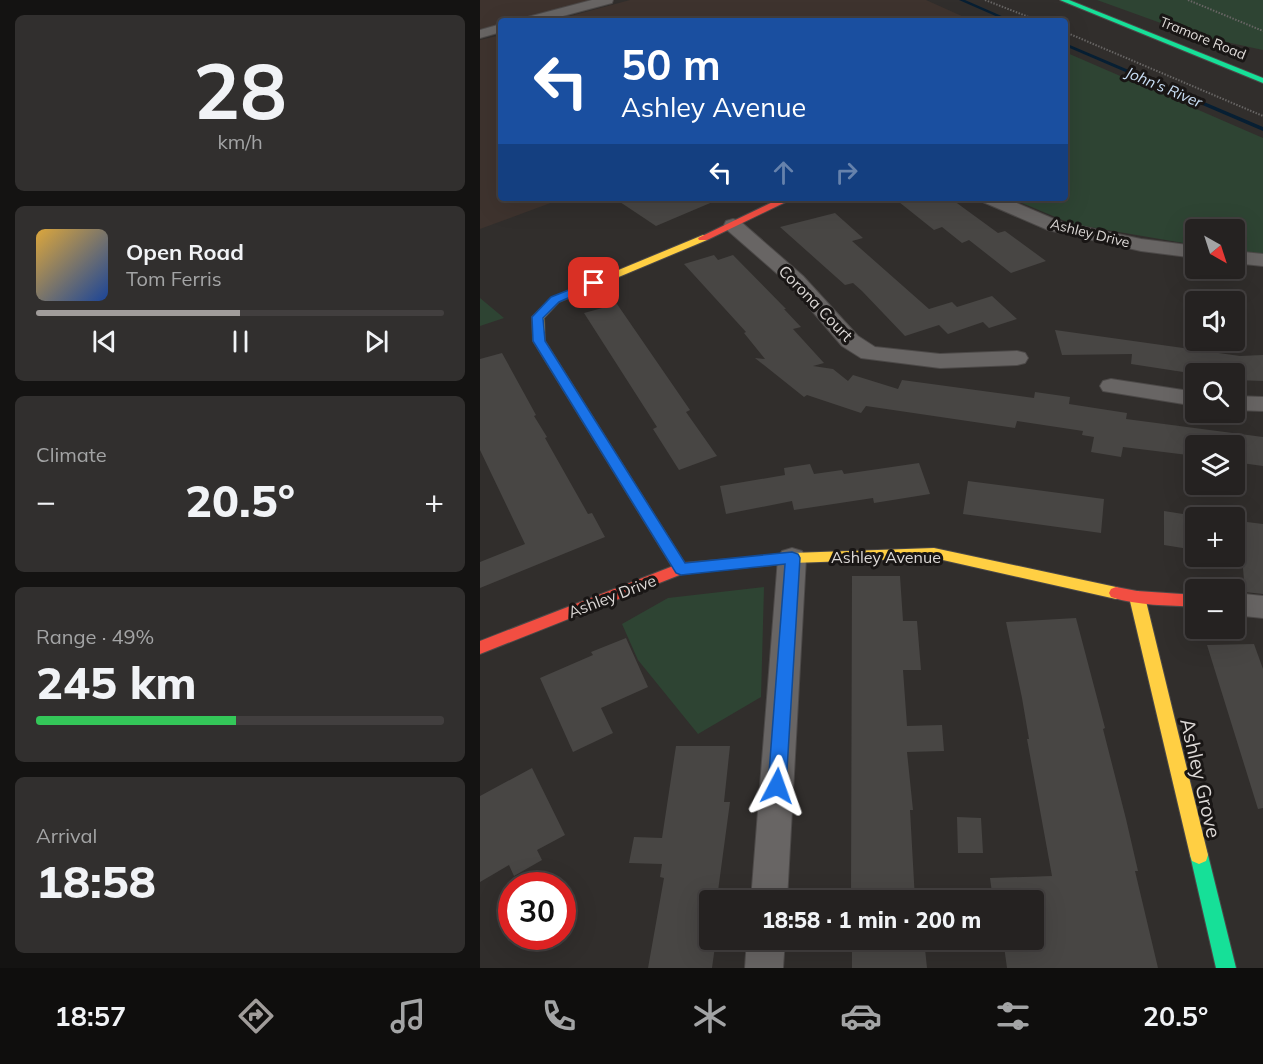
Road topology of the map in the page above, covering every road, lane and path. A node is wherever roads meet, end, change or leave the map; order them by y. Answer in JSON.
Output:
{"nodes":[{"id":1,"x":607,"y":0,"type":"edge"},
{"id":2,"x":985,"y":0,"type":"edge"},
{"id":3,"x":1063,"y":0,"type":"edge"},
{"id":4,"x":1188,"y":0,"type":"edge"},
{"id":5,"x":540,"y":18,"type":"edge"},
{"id":6,"x":1031,"y":18,"type":"edge"},
{"id":7,"x":498,"y":29,"type":"edge"},
{"id":8,"x":1263,"y":32,"type":"edge"},
{"id":9,"x":480,"y":34,"type":"edge"},
{"id":10,"x":1068,"y":34,"type":"edge"},
{"id":11,"x":1263,"y":81,"type":"edge"},
{"id":12,"x":1263,"y":116,"type":"edge"},
{"id":13,"x":783,"y":201,"type":"edge"},
{"id":14,"x":996,"y":201,"type":"edge"},
{"id":15,"x":733,"y":225,"type":"junction"},
{"id":16,"x":1185,"y":251,"type":"edge"},
{"id":17,"x":1245,"y":258,"type":"edge"},
{"id":18,"x":1263,"y":260,"type":"edge"},
{"id":19,"x":1017,"y":358,"type":"dead end"},
{"id":20,"x":1111,"y":386,"type":"dead end"},
{"id":21,"x":1185,"y":397,"type":"edge"},
{"id":22,"x":1245,"y":403,"type":"edge"},
{"id":23,"x":1263,"y":404,"type":"edge"},
{"id":24,"x":792,"y":558,"type":"junction"},
{"id":25,"x":681,"y":569,"type":"junction"},
{"id":26,"x":1137,"y":597,"type":"junction"},
{"id":27,"x":1185,"y":600,"type":"edge"},
{"id":28,"x":1245,"y":605,"type":"edge"},
{"id":29,"x":1263,"y":607,"type":"edge"},
{"id":30,"x":480,"y":648,"type":"edge"},
{"id":31,"x":770,"y":890,"type":"edge"},
{"id":32,"x":765,"y":950,"type":"edge"},
{"id":33,"x":764,"y":968,"type":"edge"},
{"id":34,"x":1226,"y":968,"type":"edge"}],
"edges":[{"from":1,"to":5,"type":"street"},
{"from":2,"to":6,"type":"path"},
{"from":3,"to":11,"type":"street","name":"Tramore Road"},
{"from":4,"to":8,"type":"path"},
{"from":7,"to":9,"type":"street"},
{"from":10,"to":12,"type":"path"},
{"from":13,"to":15,"type":"street"},
{"from":14,"to":16,"type":"street","name":"Ashley Drive"},
{"from":15,"to":19,"type":"street","name":"Corona Court"},
{"from":15,"to":25,"type":"street"},
{"from":17,"to":18,"type":"street"},
{"from":20,"to":21,"type":"street"},
{"from":22,"to":23,"type":"street"},
{"from":24,"to":25,"type":"street","name":"Ashley Avenue"},
{"from":24,"to":26,"type":"street","name":"Ashley Avenue"},
{"from":24,"to":31,"type":"street"},
{"from":25,"to":30,"type":"street","name":"Ashley Drive"},
{"from":26,"to":27,"type":"street","name":"Ashley Avenue"},
{"from":26,"to":34,"type":"street","name":"Ashley Grove"},
{"from":28,"to":29,"type":"street"},
{"from":32,"to":33,"type":"street"}]}
